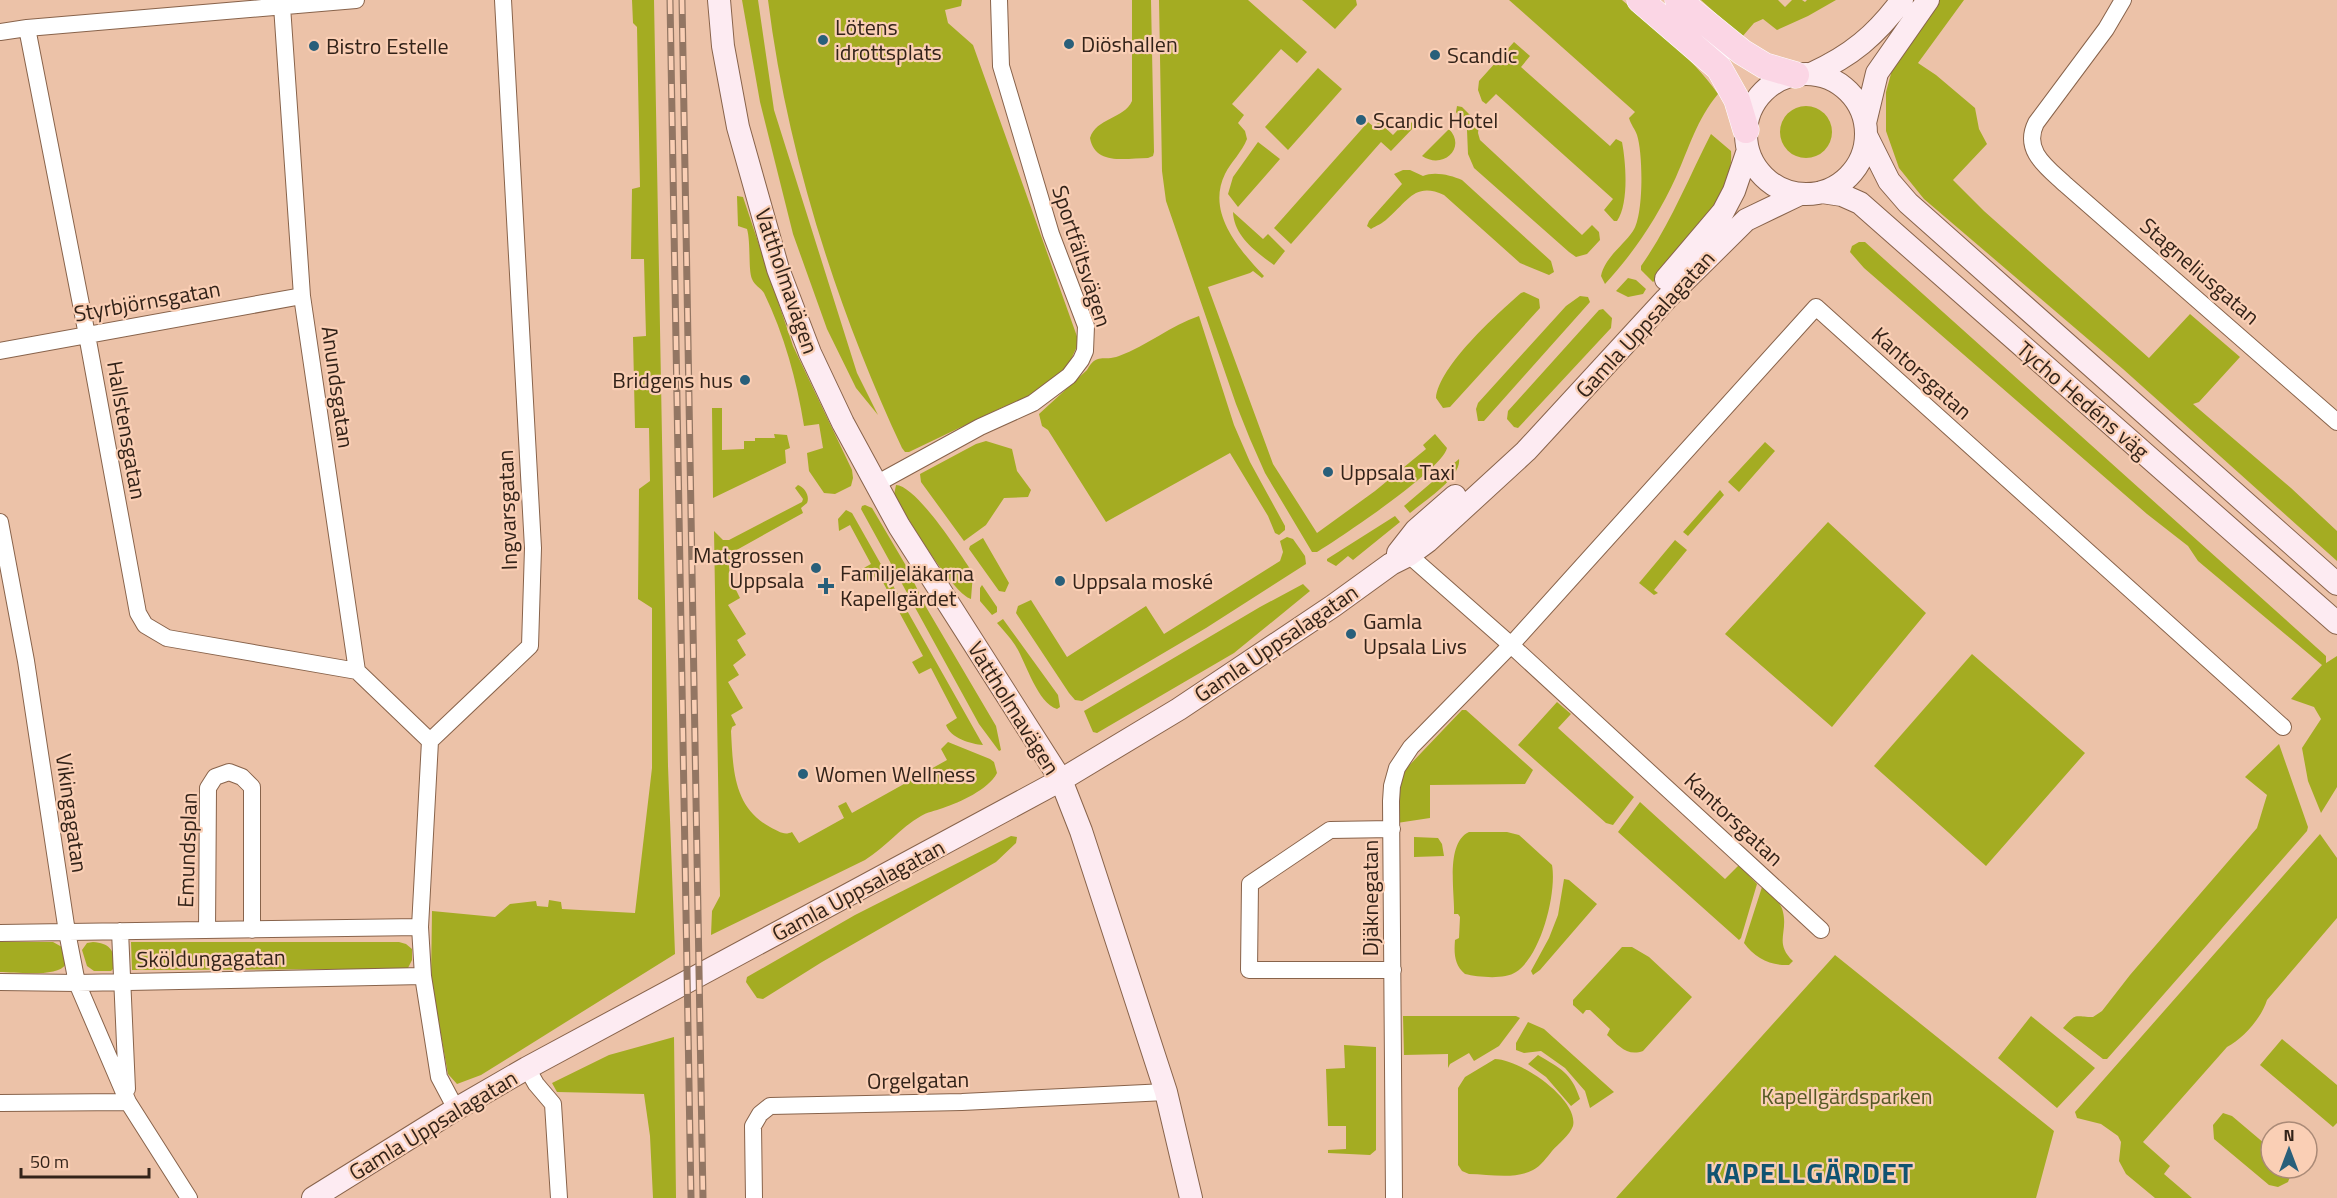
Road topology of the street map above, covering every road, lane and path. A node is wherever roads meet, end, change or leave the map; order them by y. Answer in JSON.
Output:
{"nodes":[{"id":1,"x":356,"y":0,"type":"edge"},
{"id":2,"x":504,"y":0,"type":"edge"},
{"id":3,"x":719,"y":0,"type":"edge"},
{"id":4,"x":999,"y":0,"type":"edge"},
{"id":5,"x":1640,"y":0,"type":"edge"},
{"id":6,"x":1678,"y":0,"type":"edge"},
{"id":7,"x":1902,"y":0,"type":"edge"},
{"id":8,"x":1928,"y":0,"type":"edge"},
{"id":9,"x":2123,"y":0,"type":"edge"},
{"id":10,"x":282,"y":6,"type":"junction"},
{"id":11,"x":27,"y":28,"type":"junction"},
{"id":12,"x":0,"y":32,"type":"edge"},
{"id":13,"x":1803,"y":74,"type":"junction"},
{"id":14,"x":1866,"y":129,"type":"junction"},
{"id":15,"x":1747,"y":140,"type":"junction"},
{"id":16,"x":1811,"y":193,"type":"junction"},
{"id":17,"x":302,"y":296,"type":"junction"},
{"id":18,"x":87,"y":334,"type":"junction"},
{"id":19,"x":0,"y":351,"type":"edge"},
{"id":20,"x":2337,"y":422,"type":"edge"},
{"id":21,"x":876,"y":484,"type":"junction"},
{"id":22,"x":0,"y":522,"type":"edge"},
{"id":23,"x":1400,"y":556,"type":"junction"},
{"id":24,"x":2337,"y":584,"type":"edge"},
{"id":25,"x":1561,"y":591,"type":"joint"},
{"id":26,"x":2337,"y":623,"type":"edge"},
{"id":27,"x":1511,"y":645,"type":"junction"},
{"id":28,"x":357,"y":670,"type":"junction"},
{"id":29,"x":2283,"y":727,"type":"dead end"},
{"id":30,"x":430,"y":741,"type":"junction"},
{"id":31,"x":1061,"y":780,"type":"junction"},
{"id":32,"x":1392,"y":829,"type":"junction"},
{"id":33,"x":420,"y":927,"type":"junction"},
{"id":34,"x":207,"y":930,"type":"junction"},
{"id":35,"x":252,"y":930,"type":"junction"},
{"id":36,"x":1821,"y":930,"type":"dead end"},
{"id":37,"x":120,"y":931,"type":"junction"},
{"id":38,"x":67,"y":932,"type":"junction"},
{"id":39,"x":0,"y":933,"type":"edge"},
{"id":40,"x":1393,"y":970,"type":"junction"},
{"id":41,"x":423,"y":976,"type":"junction"},
{"id":42,"x":0,"y":982,"type":"edge"},
{"id":43,"x":122,"y":982,"type":"junction"},
{"id":44,"x":77,"y":983,"type":"junction"},
{"id":45,"x":527,"y":1068,"type":"junction"},
{"id":46,"x":1166,"y":1092,"type":"junction"},
{"id":47,"x":128,"y":1102,"type":"junction"},
{"id":48,"x":0,"y":1103,"type":"edge"},
{"id":49,"x":456,"y":1109,"type":"junction"},
{"id":50,"x":189,"y":1198,"type":"edge"},
{"id":51,"x":313,"y":1198,"type":"edge"},
{"id":52,"x":560,"y":1198,"type":"edge"},
{"id":53,"x":754,"y":1198,"type":"edge"},
{"id":54,"x":1191,"y":1198,"type":"edge"},
{"id":55,"x":1394,"y":1198,"type":"edge"}],
"edges":[{"from":1,"to":10,"type":"street"},
{"from":2,"to":30,"type":"street","name":"Ingvarsgatan"},
{"from":3,"to":21,"type":"main road","name":"Vattholmavägen"},
{"from":4,"to":21,"type":"street","name":"Sportfältsvägen"},
{"from":5,"to":15,"type":"main road"},
{"from":6,"to":13,"type":"main road"},
{"from":7,"to":13,"type":"main road"},
{"from":8,"to":14,"type":"main road"},
{"from":9,"to":20,"type":"street","name":"Stagneliusgatan"},
{"from":10,"to":11,"type":"street"},
{"from":10,"to":17,"type":"street","name":"Anundsgatan"},
{"from":11,"to":12,"type":"street"},
{"from":11,"to":18,"type":"street","name":"Hallstensgatan"},
{"from":13,"to":14,"type":"main road"},
{"from":13,"to":15,"type":"main road"},
{"from":14,"to":16,"type":"main road"},
{"from":14,"to":24,"type":"main road","name":"Tycho Hedéns väg"},
{"from":15,"to":16,"type":"main road"},
{"from":15,"to":23,"type":"main road","name":"Gamla Uppsalagatan"},
{"from":16,"to":23,"type":"main road","name":"Gamla Uppsalagatan"},
{"from":16,"to":26,"type":"main road","name":"Tycho Hedéns väg"},
{"from":17,"to":18,"type":"street","name":"Styrbjörnsgatan"},
{"from":17,"to":28,"type":"street","name":"Anundsgatan"},
{"from":18,"to":19,"type":"street","name":"Styrbjörnsgatan"},
{"from":18,"to":28,"type":"street","name":"Hallstensgatan"},
{"from":21,"to":31,"type":"main road","name":"Vattholmavägen"},
{"from":22,"to":38,"type":"street","name":"Vikingagatan"},
{"from":23,"to":27,"type":"street","name":"Kantorsgatan"},
{"from":23,"to":31,"type":"main road","name":"Gamla Uppsalagatan"},
{"from":25,"to":27,"type":"street","name":"Djäknegatan"},
{"from":25,"to":29,"type":"street","name":"Kantorsgatan"},
{"from":27,"to":32,"type":"street","name":"Djäknegatan"},
{"from":27,"to":36,"type":"street","name":"Kantorsgatan"},
{"from":28,"to":30,"type":"street"},
{"from":30,"to":33,"type":"street"},
{"from":31,"to":45,"type":"main road","name":"Gamla Uppsalagatan"},
{"from":31,"to":46,"type":"main road","name":"Vattholmavägen"},
{"from":32,"to":40,"type":"street","name":"Djäknegatan"},
{"from":32,"to":40,"type":"street"},
{"from":33,"to":35,"type":"street","name":"Sköldungagatan"},
{"from":33,"to":41,"type":"street"},
{"from":34,"to":35,"type":"street","name":"Sköldungagatan"},
{"from":34,"to":35,"type":"street","name":"Emundsplan"},
{"from":34,"to":37,"type":"street","name":"Sköldungagatan"},
{"from":37,"to":38,"type":"street","name":"Sköldungagatan"},
{"from":37,"to":43,"type":"street","name":"Vikingagatan"},
{"from":38,"to":39,"type":"street","name":"Sköldungagatan"},
{"from":38,"to":44,"type":"street","name":"Vikingagatan"},
{"from":40,"to":55,"type":"street","name":"Djäknegatan"},
{"from":41,"to":43,"type":"street","name":"Sköldungagatan"},
{"from":41,"to":49,"type":"street"},
{"from":42,"to":44,"type":"street","name":"Sköldungagatan"},
{"from":43,"to":44,"type":"street","name":"Sköldungagatan"},
{"from":43,"to":47,"type":"street","name":"Vikingagatan"},
{"from":44,"to":47,"type":"street","name":"Vikingagatan"},
{"from":45,"to":49,"type":"main road","name":"Gamla Uppsalagatan"},
{"from":45,"to":52,"type":"street"},
{"from":46,"to":53,"type":"street","name":"Orgelgatan"},
{"from":46,"to":54,"type":"main road","name":"Vattholmavägen"},
{"from":47,"to":48,"type":"street"},
{"from":47,"to":50,"type":"street","name":"Vikingagatan"},
{"from":49,"to":51,"type":"main road","name":"Gamla Uppsalagatan"}]}
